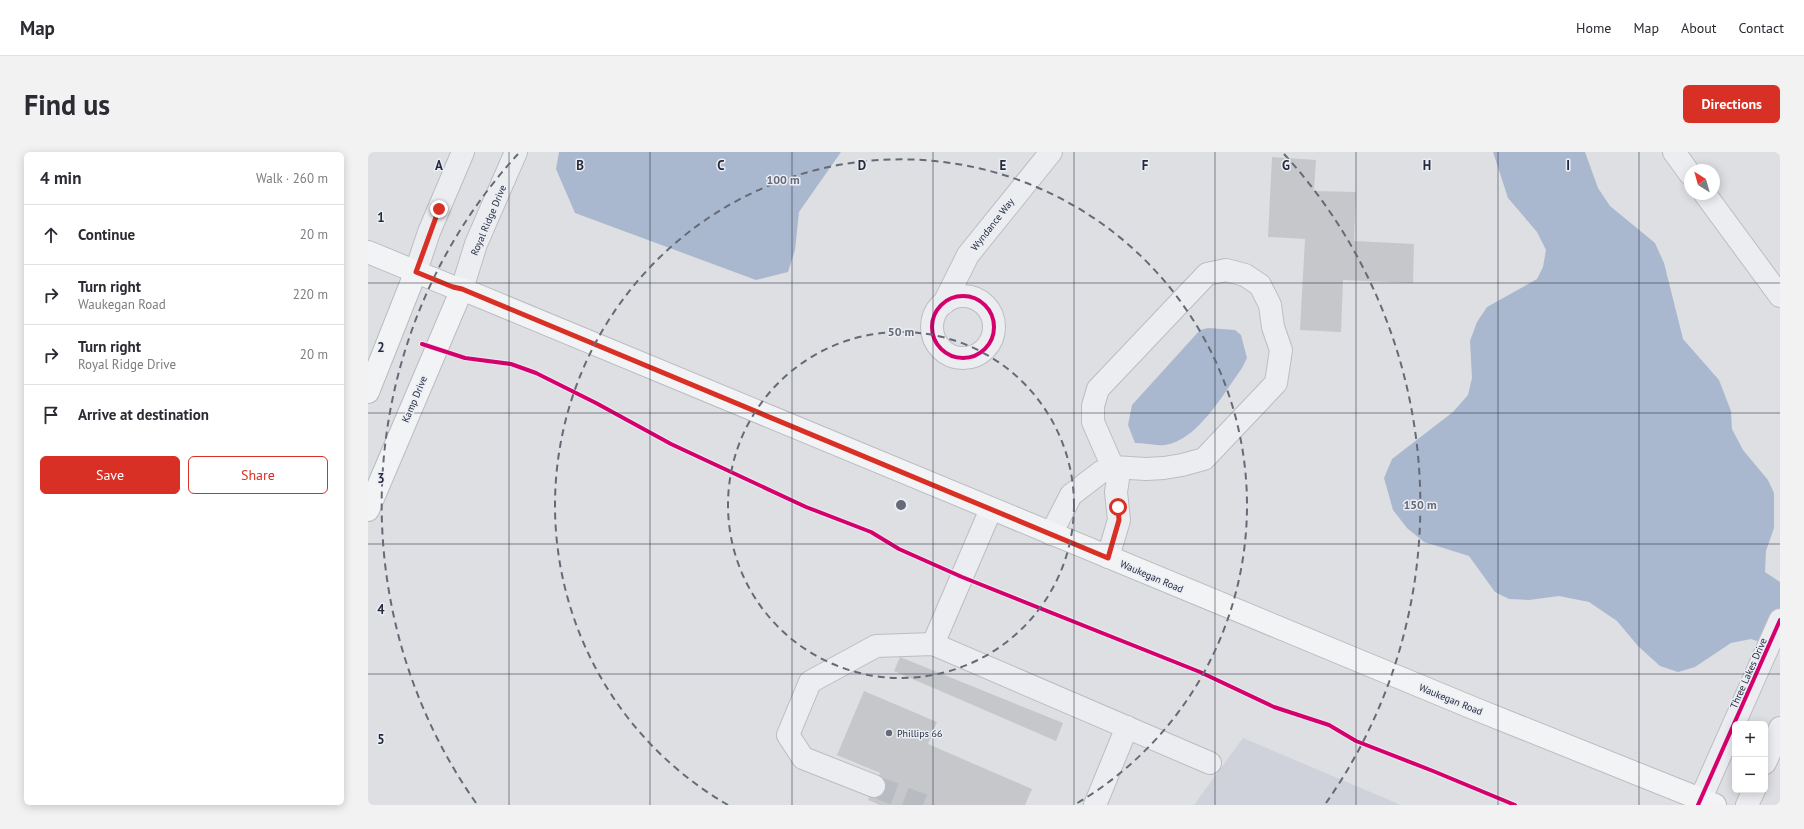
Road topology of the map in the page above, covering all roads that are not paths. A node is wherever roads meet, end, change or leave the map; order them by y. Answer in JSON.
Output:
{"nodes":[{"id":1,"x":463,"y":152,"type":"edge"},
{"id":2,"x":516,"y":152,"type":"edge"},
{"id":3,"x":1051,"y":152,"type":"edge"},
{"id":4,"x":1674,"y":152,"type":"edge"},
{"id":5,"x":1684,"y":166,"type":"edge"},
{"id":6,"x":1709,"y":200,"type":"edge"},
{"id":7,"x":368,"y":252,"type":"edge"},
{"id":8,"x":416,"y":272,"type":"junction"},
{"id":9,"x":462,"y":289,"type":"junction"},
{"id":10,"x":1780,"y":296,"type":"edge"},
{"id":11,"x":944,"y":303,"type":"dead end"},
{"id":12,"x":368,"y":392,"type":"edge"},
{"id":13,"x":1114,"y":466,"type":"junction"},
{"id":14,"x":991,"y":509,"type":"junction"},
{"id":15,"x":368,"y":510,"type":"edge"},
{"id":16,"x":1051,"y":534,"type":"junction"},
{"id":17,"x":1108,"y":558,"type":"junction"},
{"id":18,"x":1780,"y":620,"type":"edge"},
{"id":19,"x":933,"y":644,"type":"junction"},
{"id":20,"x":1127,"y":728,"type":"junction"},
{"id":21,"x":1780,"y":728,"type":"edge"},
{"id":22,"x":1768,"y":757,"type":"edge"},
{"id":23,"x":1210,"y":764,"type":"dead end"},
{"id":24,"x":874,"y":786,"type":"tunnel mouth"},
{"id":25,"x":1753,"y":793,"type":"edge"},
{"id":26,"x":1705,"y":803,"type":"edge"},
{"id":27,"x":1095,"y":805,"type":"edge"},
{"id":28,"x":1747,"y":805,"type":"edge"}],
"edges":[{"from":1,"to":8,"type":"street"},
{"from":2,"to":9,"type":"street","name":"Royal Ridge Drive"},
{"from":3,"to":11,"type":"street","name":"Wyndance Way"},
{"from":4,"to":5,"type":"street"},
{"from":6,"to":10,"type":"street"},
{"from":7,"to":8,"type":"main road","name":"Waukegan Road"},
{"from":8,"to":9,"type":"main road","name":"Waukegan Road"},
{"from":8,"to":12,"type":"main road"},
{"from":9,"to":14,"type":"main road","name":"Waukegan Road"},
{"from":9,"to":15,"type":"main road","name":"Kamp Drive"},
{"from":13,"to":13,"type":"street"},
{"from":13,"to":16,"type":"street"},
{"from":13,"to":17,"type":"street"},
{"from":14,"to":16,"type":"main road","name":"Waukegan Road"},
{"from":14,"to":19,"type":"street"},
{"from":16,"to":17,"type":"main road","name":"Waukegan Road"},
{"from":17,"to":26,"type":"main road","name":"Waukegan Road"},
{"from":18,"to":26,"type":"street","name":"Three Lakes Drive"},
{"from":19,"to":20,"type":"street"},
{"from":19,"to":24,"type":"street"},
{"from":20,"to":23,"type":"street"},
{"from":20,"to":27,"type":"street"},
{"from":21,"to":22,"type":"street"},
{"from":25,"to":28,"type":"street"}]}
